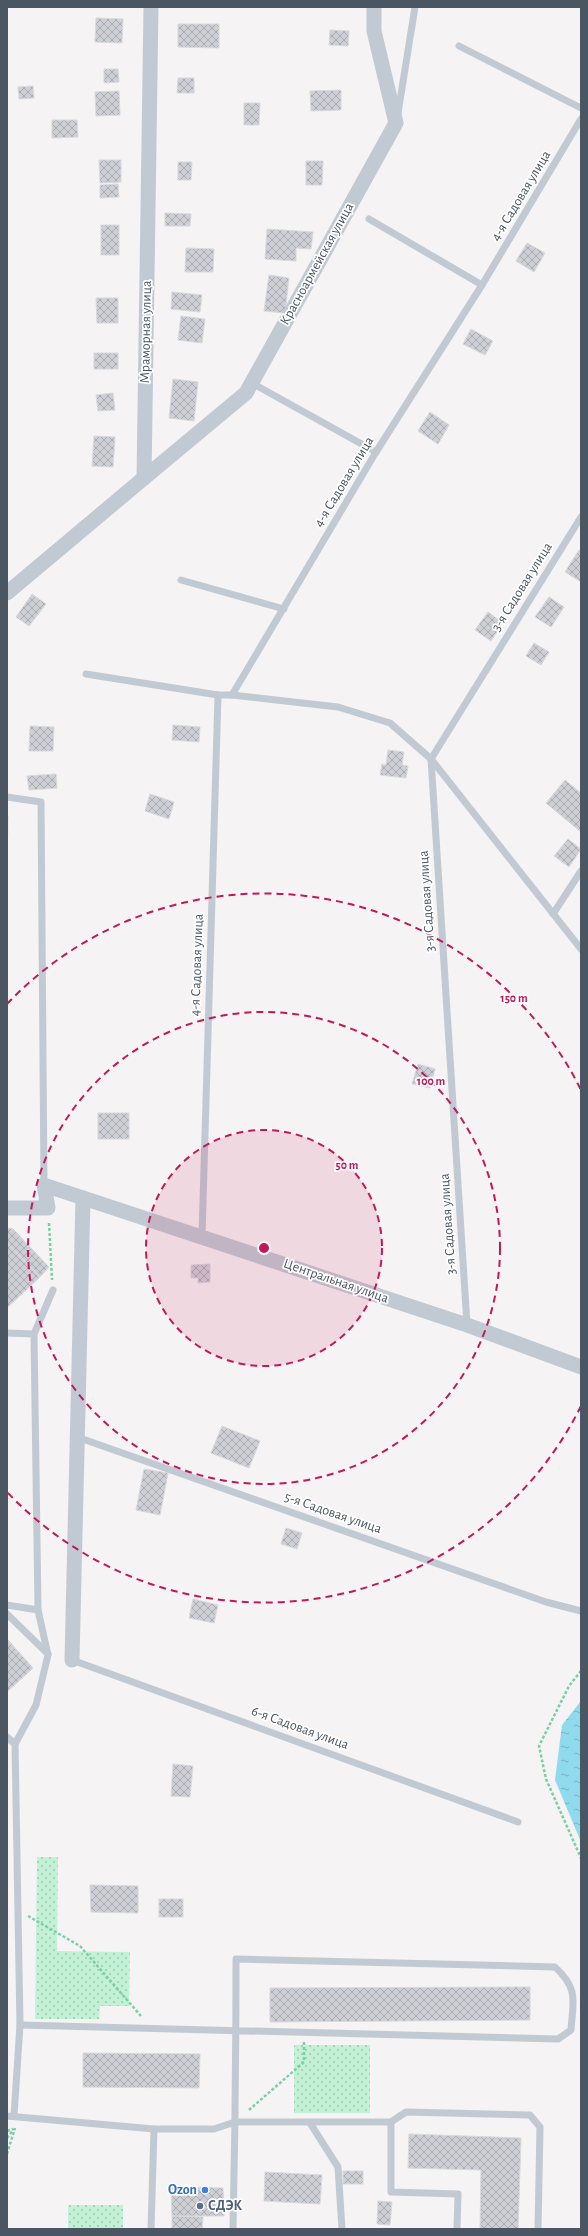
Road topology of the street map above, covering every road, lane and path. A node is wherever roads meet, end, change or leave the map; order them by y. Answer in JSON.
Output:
{"nodes":[{"id":1,"x":151,"y":7,"type":"edge"},
{"id":2,"x":374,"y":7,"type":"edge"},
{"id":3,"x":415,"y":7,"type":"edge"},
{"id":4,"x":459,"y":46,"type":"dead end"},
{"id":5,"x":581,"y":108,"type":"edge"},
{"id":6,"x":581,"y":119,"type":"edge"},
{"id":7,"x":396,"y":124,"type":"junction"},
{"id":8,"x":369,"y":219,"type":"dead end"},
{"id":9,"x":482,"y":285,"type":"junction"},
{"id":10,"x":259,"y":387,"type":"dead end"},
{"id":11,"x":376,"y":452,"type":"junction"},
{"id":12,"x":144,"y":478,"type":"junction"},
{"id":13,"x":581,"y":517,"type":"edge"},
{"id":14,"x":180,"y":580,"type":"dead end"},
{"id":15,"x":7,"y":593,"type":"edge"},
{"id":16,"x":284,"y":609,"type":"junction"},
{"id":17,"x":86,"y":674,"type":"dead end"},
{"id":18,"x":218,"y":695,"type":"junction"},
{"id":19,"x":232,"y":695,"type":"junction"},
{"id":20,"x":431,"y":759,"type":"junction"},
{"id":21,"x":7,"y":797,"type":"edge"},
{"id":22,"x":581,"y":871,"type":"edge"},
{"id":23,"x":553,"y":914,"type":"junction"},
{"id":24,"x":581,"y":950,"type":"edge"},
{"id":25,"x":44,"y":1185,"type":"junction"},
{"id":26,"x":83,"y":1198,"type":"junction"},
{"id":27,"x":7,"y":1208,"type":"edge"},
{"id":28,"x":48,"y":1208,"type":"junction"},
{"id":29,"x":202,"y":1236,"type":"junction"},
{"id":30,"x":52,"y":1290,"type":"joint"},
{"id":31,"x":467,"y":1325,"type":"junction"},
{"id":32,"x":7,"y":1332,"type":"edge"},
{"id":33,"x":34,"y":1334,"type":"junction"},
{"id":34,"x":581,"y":1367,"type":"edge"},
{"id":35,"x":76,"y":1437,"type":"junction"},
{"id":36,"x":7,"y":1605,"type":"edge"},
{"id":37,"x":38,"y":1610,"type":"junction"},
{"id":38,"x":581,"y":1611,"type":"edge"},
{"id":39,"x":7,"y":1614,"type":"edge"},
{"id":40,"x":48,"y":1655,"type":"junction"},
{"id":41,"x":72,"y":1660,"type":"joint"},
{"id":42,"x":581,"y":1671,"type":"edge"},
{"id":43,"x":7,"y":1737,"type":"edge"},
{"id":44,"x":15,"y":1744,"type":"junction"},
{"id":45,"x":518,"y":1822,"type":"dead end"},
{"id":46,"x":581,"y":1858,"type":"edge"},
{"id":47,"x":18,"y":1910,"type":"junction"},
{"id":48,"x":20,"y":2025,"type":"junction"},
{"id":49,"x":150,"y":2028,"type":"junction"},
{"id":50,"x":236,"y":2029,"type":"junction"},
{"id":51,"x":305,"y":2031,"type":"junction"},
{"id":52,"x":10,"y":2116,"type":"edge"},
{"id":53,"x":235,"y":2122,"type":"junction"},
{"id":54,"x":391,"y":2122,"type":"junction"},
{"id":55,"x":310,"y":2123,"type":"junction"},
{"id":56,"x":16,"y":2128,"type":"junction"},
{"id":57,"x":154,"y":2129,"type":"junction"},
{"id":58,"x":7,"y":2131,"type":"edge"},
{"id":59,"x":7,"y":2138,"type":"edge"},
{"id":60,"x":7,"y":2154,"type":"edge"},
{"id":61,"x":151,"y":2229,"type":"edge"},
{"id":62,"x":233,"y":2229,"type":"edge"},
{"id":63,"x":342,"y":2229,"type":"edge"},
{"id":64,"x":457,"y":2229,"type":"edge"},
{"id":65,"x":538,"y":2229,"type":"edge"}],
"edges":[{"from":1,"to":12,"type":"street","name":"Мраморная улица"},
{"from":2,"to":7,"type":"street"},
{"from":3,"to":7,"type":"lane"},
{"from":4,"to":5,"type":"lane"},
{"from":6,"to":9,"type":"lane","name":"4-я Садовая улица"},
{"from":7,"to":12,"type":"street","name":"Красноармейская улица"},
{"from":8,"to":9,"type":"lane"},
{"from":9,"to":11,"type":"lane","name":"4-я Садовая улица"},
{"from":10,"to":11,"type":"lane"},
{"from":11,"to":16,"type":"lane","name":"4-я Садовая улица"},
{"from":12,"to":15,"type":"street"},
{"from":13,"to":20,"type":"lane","name":"3-я Садовая улица"},
{"from":14,"to":16,"type":"lane"},
{"from":16,"to":19,"type":"lane","name":"4-я Садовая улица"},
{"from":17,"to":18,"type":"lane"},
{"from":18,"to":19,"type":"lane"},
{"from":18,"to":29,"type":"lane","name":"4-я Садовая улица"},
{"from":19,"to":20,"type":"lane"},
{"from":20,"to":23,"type":"lane"},
{"from":20,"to":31,"type":"lane","name":"3-я Садовая улица"},
{"from":21,"to":25,"type":"lane"},
{"from":22,"to":23,"type":"lane"},
{"from":23,"to":24,"type":"lane"},
{"from":25,"to":26,"type":"street","name":"Центральная улица"},
{"from":25,"to":28,"type":"street"},
{"from":26,"to":29,"type":"street","name":"Центральная улица"},
{"from":26,"to":35,"type":"street"},
{"from":27,"to":28,"type":"street"},
{"from":28,"to":30,"type":"path"},
{"from":29,"to":31,"type":"street","name":"Центральная улица"},
{"from":30,"to":33,"type":"lane"},
{"from":31,"to":34,"type":"street","name":"Центральная улица"},
{"from":32,"to":33,"type":"lane"},
{"from":33,"to":37,"type":"lane"},
{"from":35,"to":38,"type":"lane","name":"5-я Садовая улица"},
{"from":35,"to":41,"type":"street"},
{"from":36,"to":37,"type":"lane"},
{"from":37,"to":40,"type":"lane"},
{"from":39,"to":40,"type":"lane"},
{"from":40,"to":44,"type":"lane"},
{"from":41,"to":45,"type":"lane","name":"6-я Садовая улица"},
{"from":42,"to":46,"type":"path"},
{"from":43,"to":44,"type":"lane"},
{"from":44,"to":47,"type":"lane"},
{"from":47,"to":48,"type":"lane"},
{"from":47,"to":49,"type":"path"},
{"from":48,"to":49,"type":"lane"},
{"from":48,"to":52,"type":"lane"},
{"from":49,"to":50,"type":"lane"},
{"from":50,"to":51,"type":"lane"},
{"from":50,"to":51,"type":"lane"},
{"from":50,"to":53,"type":"lane"},
{"from":51,"to":53,"type":"path"},
{"from":52,"to":57,"type":"lane"},
{"from":53,"to":55,"type":"lane"},
{"from":53,"to":57,"type":"lane"},
{"from":53,"to":62,"type":"lane"},
{"from":54,"to":55,"type":"lane"},
{"from":54,"to":64,"type":"lane"},
{"from":54,"to":65,"type":"lane"},
{"from":55,"to":63,"type":"lane"},
{"from":56,"to":58,"type":"path"},
{"from":56,"to":59,"type":"path"},
{"from":56,"to":60,"type":"path"},
{"from":57,"to":61,"type":"lane"}]}
